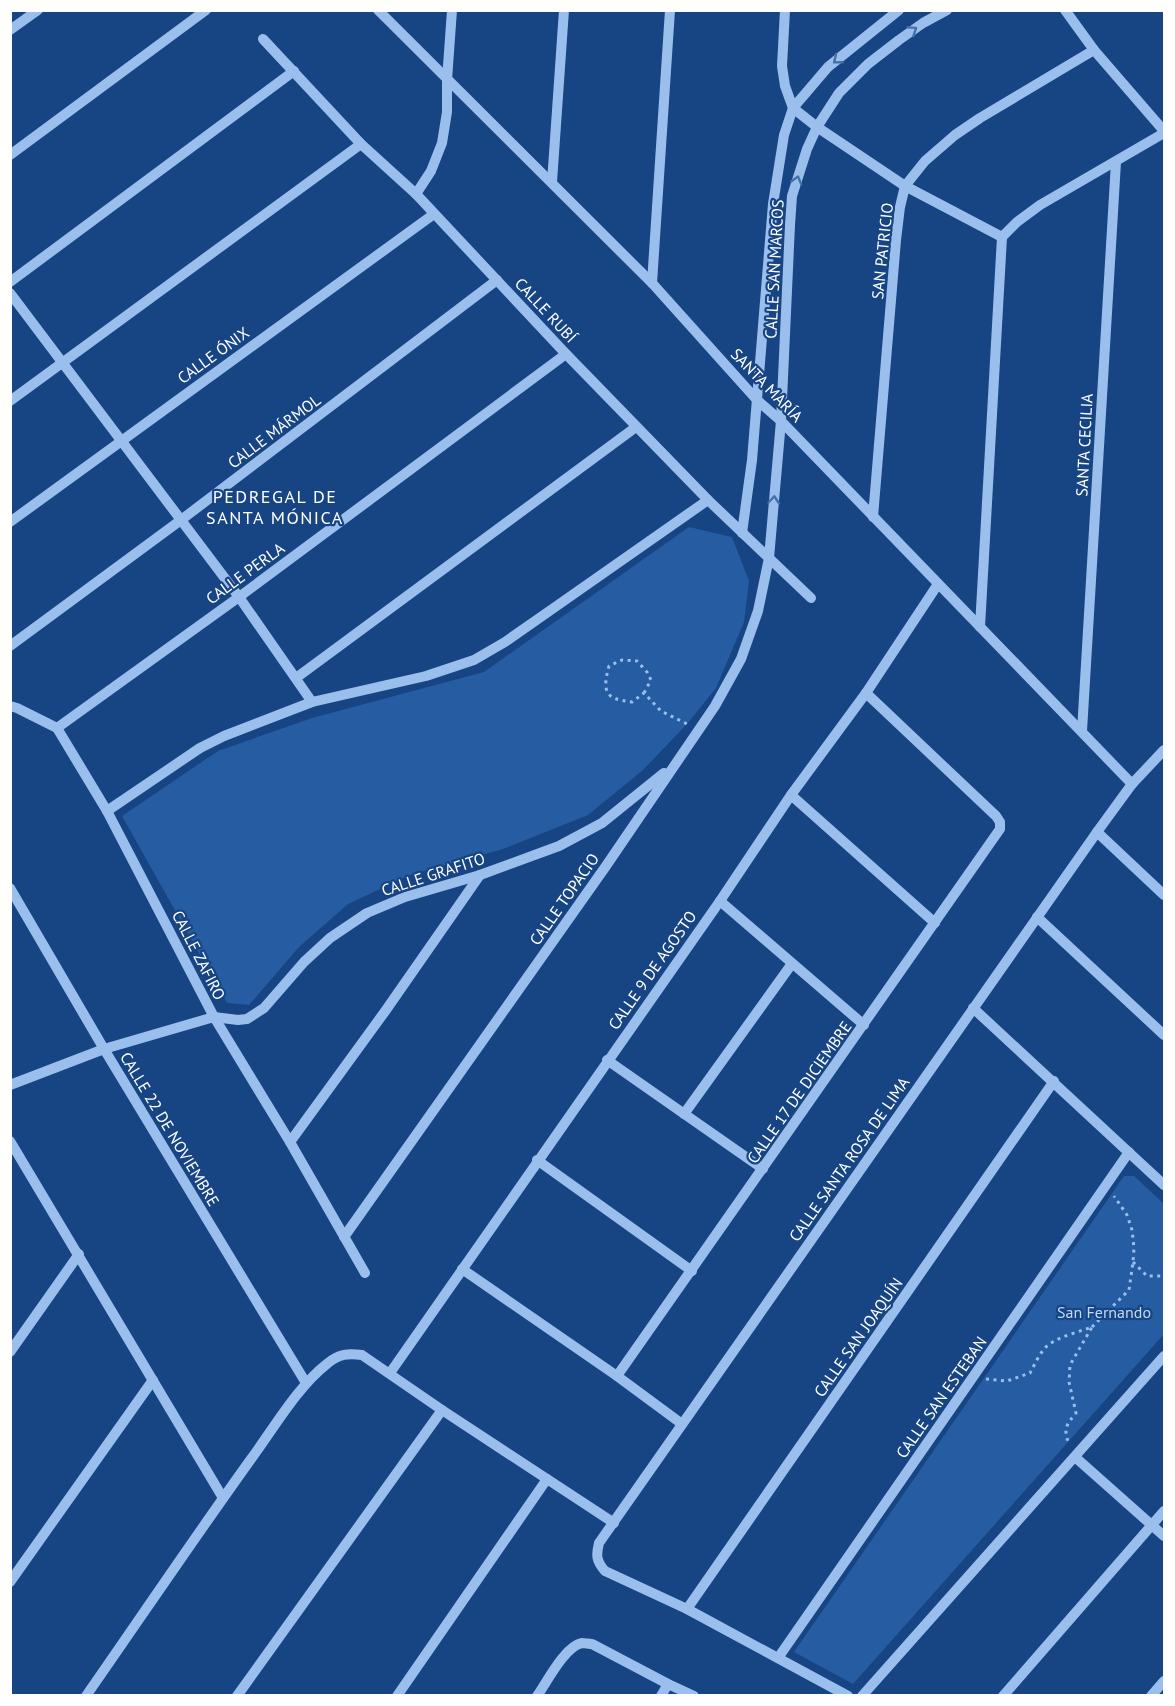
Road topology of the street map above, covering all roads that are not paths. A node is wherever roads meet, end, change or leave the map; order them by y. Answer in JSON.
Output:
{"nodes":[{"id":1,"x":38,"y":10,"type":"edge"},
{"id":2,"x":206,"y":10,"type":"edge"},
{"id":3,"x":378,"y":10,"type":"edge"},
{"id":4,"x":452,"y":10,"type":"edge"},
{"id":5,"x":564,"y":10,"type":"edge"},
{"id":6,"x":670,"y":10,"type":"edge"},
{"id":7,"x":785,"y":10,"type":"edge"},
{"id":8,"x":947,"y":10,"type":"edge"},
{"id":9,"x":1065,"y":10,"type":"edge"},
{"id":10,"x":896,"y":11,"type":"edge"},
{"id":11,"x":10,"y":30,"type":"edge"},
{"id":12,"x":263,"y":39,"type":"dead end"},
{"id":13,"x":1094,"y":50,"type":"junction"},
{"id":14,"x":294,"y":71,"type":"junction"},
{"id":15,"x":447,"y":80,"type":"junction"},
{"id":16,"x":793,"y":108,"type":"junction"},
{"id":17,"x":817,"y":127,"type":"junction"},
{"id":18,"x":1164,"y":132,"type":"edge"},
{"id":19,"x":361,"y":144,"type":"junction"},
{"id":20,"x":10,"y":155,"type":"edge"},
{"id":21,"x":1116,"y":162,"type":"junction"},
{"id":22,"x":552,"y":182,"type":"junction"},
{"id":23,"x":905,"y":186,"type":"junction"},
{"id":24,"x":416,"y":194,"type":"junction"},
{"id":25,"x":434,"y":214,"type":"junction"},
{"id":26,"x":1002,"y":237,"type":"junction"},
{"id":27,"x":497,"y":280,"type":"junction"},
{"id":28,"x":10,"y":282,"type":"edge"},
{"id":29,"x":652,"y":283,"type":"junction"},
{"id":30,"x":10,"y":293,"type":"edge"},
{"id":31,"x":566,"y":354,"type":"junction"},
{"id":32,"x":62,"y":363,"type":"junction"},
{"id":33,"x":757,"y":400,"type":"junction"},
{"id":34,"x":10,"y":401,"type":"edge"},
{"id":35,"x":782,"y":422,"type":"junction"},
{"id":36,"x":636,"y":427,"type":"junction"},
{"id":37,"x":122,"y":440,"type":"junction"},
{"id":38,"x":708,"y":500,"type":"junction"},
{"id":39,"x":873,"y":517,"type":"junction"},
{"id":40,"x":182,"y":520,"type":"junction"},
{"id":41,"x":10,"y":522,"type":"edge"},
{"id":42,"x":742,"y":533,"type":"junction"},
{"id":43,"x":769,"y":558,"type":"junction"},
{"id":44,"x":938,"y":584,"type":"junction"},
{"id":45,"x":238,"y":597,"type":"junction"},
{"id":46,"x":811,"y":598,"type":"dead end"},
{"id":47,"x":981,"y":627,"type":"junction"},
{"id":48,"x":10,"y":646,"type":"edge"},
{"id":49,"x":296,"y":678,"type":"junction"},
{"id":50,"x":866,"y":693,"type":"junction"},
{"id":51,"x":312,"y":702,"type":"junction"},
{"id":52,"x":10,"y":706,"type":"edge"},
{"id":53,"x":57,"y":728,"type":"junction"},
{"id":54,"x":1082,"y":731,"type":"junction"},
{"id":55,"x":1163,"y":753,"type":"edge"},
{"id":56,"x":674,"y":766,"type":"junction"},
{"id":57,"x":1132,"y":783,"type":"junction"},
{"id":58,"x":791,"y":795,"type":"junction"},
{"id":59,"x":107,"y":811,"type":"junction"},
{"id":60,"x":1096,"y":832,"type":"junction"},
{"id":61,"x":480,"y":875,"type":"junction"},
{"id":62,"x":10,"y":888,"type":"edge"},
{"id":63,"x":1164,"y":895,"type":"edge"},
{"id":64,"x":720,"y":901,"type":"junction"},
{"id":65,"x":1037,"y":917,"type":"junction"},
{"id":66,"x":935,"y":923,"type":"junction"},
{"id":67,"x":791,"y":965,"type":"junction"},
{"id":68,"x":973,"y":1008,"type":"junction"},
{"id":69,"x":214,"y":1017,"type":"junction"},
{"id":70,"x":864,"y":1025,"type":"junction"},
{"id":71,"x":1164,"y":1035,"type":"edge"},
{"id":72,"x":104,"y":1049,"type":"junction"},
{"id":73,"x":607,"y":1060,"type":"junction"},
{"id":74,"x":1054,"y":1081,"type":"junction"},
{"id":75,"x":10,"y":1085,"type":"edge"},
{"id":76,"x":684,"y":1114,"type":"junction"},
{"id":77,"x":10,"y":1141,"type":"edge"},
{"id":78,"x":290,"y":1142,"type":"junction"},
{"id":79,"x":1129,"y":1152,"type":"junction"},
{"id":80,"x":537,"y":1160,"type":"junction"},
{"id":81,"x":763,"y":1169,"type":"junction"},
{"id":82,"x":1164,"y":1185,"type":"edge"},
{"id":83,"x":344,"y":1238,"type":"junction"},
{"id":84,"x":79,"y":1254,"type":"junction"},
{"id":85,"x":462,"y":1269,"type":"junction"},
{"id":86,"x":692,"y":1271,"type":"junction"},
{"id":87,"x":365,"y":1273,"type":"dead end"},
{"id":88,"x":10,"y":1352,"type":"edge"},
{"id":89,"x":1164,"y":1356,"type":"edge"},
{"id":90,"x":390,"y":1373,"type":"junction"},
{"id":91,"x":617,"y":1376,"type":"junction"},
{"id":92,"x":153,"y":1380,"type":"junction"},
{"id":93,"x":306,"y":1383,"type":"junction"},
{"id":94,"x":442,"y":1410,"type":"junction"},
{"id":95,"x":682,"y":1424,"type":"junction"},
{"id":96,"x":1075,"y":1457,"type":"junction"},
{"id":97,"x":547,"y":1479,"type":"junction"},
{"id":98,"x":223,"y":1498,"type":"junction"},
{"id":99,"x":1164,"y":1511,"type":"edge"},
{"id":100,"x":614,"y":1523,"type":"junction"},
{"id":101,"x":1152,"y":1525,"type":"junction"},
{"id":102,"x":1164,"y":1536,"type":"edge"},
{"id":103,"x":10,"y":1582,"type":"edge"},
{"id":104,"x":687,"y":1610,"type":"junction"},
{"id":105,"x":778,"y":1658,"type":"junction"},
{"id":106,"x":1164,"y":1681,"type":"edge"},
{"id":107,"x":668,"y":1684,"type":"junction"},
{"id":108,"x":86,"y":1695,"type":"edge"},
{"id":109,"x":237,"y":1695,"type":"edge"},
{"id":110,"x":397,"y":1695,"type":"edge"},
{"id":111,"x":537,"y":1695,"type":"edge"},
{"id":112,"x":660,"y":1695,"type":"edge"},
{"id":113,"x":694,"y":1695,"type":"edge"},
{"id":114,"x":848,"y":1695,"type":"edge"},
{"id":115,"x":862,"y":1695,"type":"edge"},
{"id":116,"x":1003,"y":1695,"type":"edge"},
{"id":117,"x":1151,"y":1695,"type":"edge"}],
"edges":[{"from":1,"to":11,"type":"street"},
{"from":2,"to":20,"type":"street"},
{"from":3,"to":15,"type":"street","name":"SANTA MARÍA"},
{"from":4,"to":15,"type":"street"},
{"from":5,"to":22,"type":"street"},
{"from":6,"to":29,"type":"street"},
{"from":7,"to":16,"type":"street"},
{"from":17,"to":8,"type":"street","name":"CALLE SAN MARCOS","one_way":true},
{"from":9,"to":13,"type":"street"},
{"from":10,"to":16,"type":"street","name":"CALLE SAN MARCOS","one_way":true},
{"from":12,"to":14,"type":"street","name":"CALLE RUBÍ"},
{"from":13,"to":18,"type":"street"},
{"from":13,"to":23,"type":"street","name":"SAN PATRICIO"},
{"from":14,"to":19,"type":"street","name":"CALLE RUBÍ"},
{"from":14,"to":28,"type":"street"},
{"from":15,"to":22,"type":"street","name":"SANTA MARÍA"},
{"from":15,"to":24,"type":"street"},
{"from":16,"to":17,"type":"street"},
{"from":16,"to":33,"type":"street","name":"CALLE SAN MARCOS"},
{"from":17,"to":23,"type":"street"},
{"from":35,"to":17,"type":"street","name":"CALLE SAN MARCOS","one_way":true},
{"from":18,"to":21,"type":"street"},
{"from":19,"to":24,"type":"street","name":"CALLE RUBÍ"},
{"from":19,"to":32,"type":"street"},
{"from":21,"to":26,"type":"street"},
{"from":21,"to":54,"type":"street","name":"SANTA CECILIA"},
{"from":22,"to":29,"type":"street","name":"SANTA MARÍA"},
{"from":23,"to":26,"type":"street"},
{"from":23,"to":39,"type":"street","name":"SAN PATRICIO"},
{"from":24,"to":25,"type":"street","name":"CALLE RUBÍ"},
{"from":25,"to":27,"type":"street","name":"CALLE RUBÍ"},
{"from":25,"to":37,"type":"street","name":"CALLE ÓNIX"},
{"from":26,"to":47,"type":"street"},
{"from":27,"to":31,"type":"street","name":"CALLE RUBÍ"},
{"from":27,"to":40,"type":"street","name":"CALLE MÁRMOL"},
{"from":29,"to":33,"type":"street","name":"SANTA MARÍA"},
{"from":30,"to":32,"type":"street"},
{"from":31,"to":36,"type":"street","name":"CALLE RUBÍ"},
{"from":31,"to":45,"type":"street","name":"CALLE PERLA"},
{"from":32,"to":34,"type":"street"},
{"from":32,"to":37,"type":"street"},
{"from":33,"to":35,"type":"street","name":"SANTA MARÍA"},
{"from":33,"to":42,"type":"street","name":"CALLE SAN MARCOS"},
{"from":35,"to":39,"type":"street","name":"SANTA MARÍA"},
{"from":43,"to":35,"type":"street","name":"CALLE SAN MARCOS","one_way":true},
{"from":36,"to":38,"type":"street","name":"CALLE RUBÍ"},
{"from":36,"to":49,"type":"street"},
{"from":37,"to":40,"type":"street"},
{"from":37,"to":41,"type":"street","name":"CALLE ÓNIX"},
{"from":38,"to":42,"type":"street","name":"CALLE RUBÍ"},
{"from":38,"to":51,"type":"street"},
{"from":39,"to":44,"type":"street","name":"SANTA MARÍA"},
{"from":40,"to":45,"type":"street"},
{"from":40,"to":48,"type":"street","name":"CALLE MÁRMOL"},
{"from":42,"to":43,"type":"street","name":"CALLE RUBÍ"},
{"from":43,"to":46,"type":"street","name":"CALLE RUBÍ"},
{"from":43,"to":56,"type":"street","name":"CALLE TOPACIO"},
{"from":44,"to":47,"type":"street","name":"SANTA MARÍA"},
{"from":44,"to":50,"type":"street","name":"CALLE 9 DE AGOSTO"},
{"from":45,"to":49,"type":"street"},
{"from":45,"to":53,"type":"street","name":"CALLE PERLA"},
{"from":47,"to":54,"type":"street","name":"SANTA MARÍA"},
{"from":49,"to":51,"type":"street"},
{"from":50,"to":58,"type":"street","name":"CALLE 9 DE AGOSTO"},
{"from":50,"to":66,"type":"street","name":"CALLE 17 DE DICIEMBRE"},
{"from":51,"to":59,"type":"street"},
{"from":52,"to":53,"type":"street"},
{"from":53,"to":59,"type":"street","name":"CALLE ZAFIRO"},
{"from":54,"to":57,"type":"street","name":"SANTA MARÍA"},
{"from":55,"to":57,"type":"street","name":"CALLE SANTA ROSA DE LIMA"},
{"from":56,"to":61,"type":"street","name":"CALLE GRAFITO"},
{"from":56,"to":83,"type":"street","name":"CALLE TOPACIO"},
{"from":57,"to":60,"type":"street","name":"CALLE SANTA ROSA DE LIMA"},
{"from":58,"to":64,"type":"street","name":"CALLE 9 DE AGOSTO"},
{"from":58,"to":66,"type":"street"},
{"from":59,"to":69,"type":"street","name":"CALLE ZAFIRO"},
{"from":60,"to":63,"type":"street"},
{"from":60,"to":65,"type":"street","name":"CALLE SANTA ROSA DE LIMA"},
{"from":61,"to":69,"type":"street","name":"CALLE GRAFITO"},
{"from":61,"to":78,"type":"street"},
{"from":62,"to":72,"type":"street","name":"CALLE 22 DE NOVIEMBRE"},
{"from":64,"to":67,"type":"street"},
{"from":64,"to":73,"type":"street","name":"CALLE 9 DE AGOSTO"},
{"from":65,"to":68,"type":"street","name":"CALLE SANTA ROSA DE LIMA"},
{"from":65,"to":71,"type":"street"},
{"from":66,"to":70,"type":"street","name":"CALLE 17 DE DICIEMBRE"},
{"from":67,"to":70,"type":"street"},
{"from":67,"to":76,"type":"street"},
{"from":68,"to":74,"type":"street"},
{"from":68,"to":95,"type":"street","name":"CALLE SANTA ROSA DE LIMA"},
{"from":69,"to":72,"type":"street"},
{"from":69,"to":78,"type":"street","name":"CALLE ZAFIRO"},
{"from":70,"to":81,"type":"street","name":"CALLE 17 DE DICIEMBRE"},
{"from":72,"to":75,"type":"street"},
{"from":72,"to":93,"type":"street","name":"CALLE 22 DE NOVIEMBRE"},
{"from":73,"to":76,"type":"street"},
{"from":73,"to":80,"type":"street","name":"CALLE 9 DE AGOSTO"},
{"from":74,"to":79,"type":"street"},
{"from":74,"to":104,"type":"street","name":"CALLE SAN JOAQUÍN"},
{"from":76,"to":81,"type":"street"},
{"from":77,"to":84,"type":"street"},
{"from":78,"to":83,"type":"street","name":"CALLE ZAFIRO"},
{"from":79,"to":82,"type":"street"},
{"from":79,"to":105,"type":"street","name":"CALLE SAN ESTEBAN"},
{"from":80,"to":85,"type":"street","name":"CALLE 9 DE AGOSTO"},
{"from":80,"to":86,"type":"street"},
{"from":81,"to":86,"type":"street","name":"CALLE 17 DE DICIEMBRE"},
{"from":83,"to":87,"type":"street","name":"CALLE ZAFIRO"},
{"from":84,"to":88,"type":"street"},
{"from":84,"to":92,"type":"street"},
{"from":85,"to":90,"type":"street","name":"CALLE 9 DE AGOSTO"},
{"from":85,"to":91,"type":"street"},
{"from":86,"to":91,"type":"street","name":"CALLE 17 DE DICIEMBRE"},
{"from":89,"to":96,"type":"street"},
{"from":90,"to":93,"type":"street"},
{"from":90,"to":94,"type":"street"},
{"from":91,"to":95,"type":"street"},
{"from":92,"to":98,"type":"street"},
{"from":92,"to":103,"type":"street"},
{"from":93,"to":98,"type":"street"},
{"from":94,"to":97,"type":"street"},
{"from":94,"to":109,"type":"street"},
{"from":95,"to":100,"type":"street","name":"CALLE SANTA ROSA DE LIMA"},
{"from":96,"to":101,"type":"street"},
{"from":96,"to":115,"type":"street"},
{"from":97,"to":100,"type":"street"},
{"from":97,"to":110,"type":"street"},
{"from":98,"to":108,"type":"street"},
{"from":99,"to":101,"type":"street"},
{"from":100,"to":104,"type":"street","name":"CALLE SANTA ROSA DE LIMA"},
{"from":101,"to":102,"type":"street"},
{"from":101,"to":116,"type":"street"},
{"from":104,"to":105,"type":"street"},
{"from":105,"to":114,"type":"street"},
{"from":106,"to":117,"type":"street"},
{"from":107,"to":111,"type":"street"},
{"from":107,"to":112,"type":"street"},
{"from":107,"to":113,"type":"street"}]}
